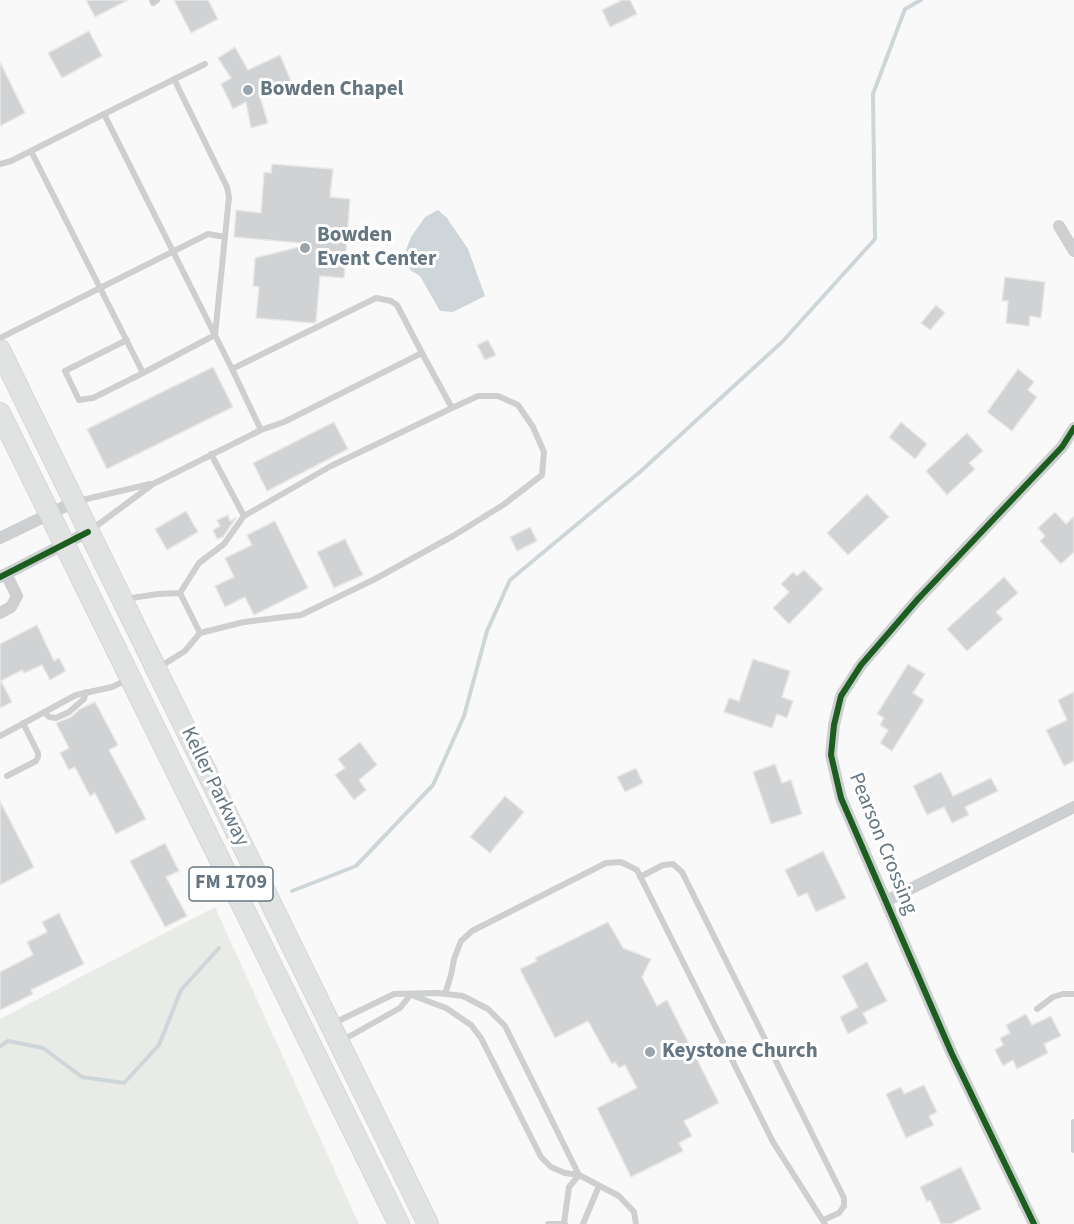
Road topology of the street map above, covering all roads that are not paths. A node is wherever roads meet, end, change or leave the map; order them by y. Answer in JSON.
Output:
{"nodes":[{"id":1,"x":152,"y":0,"type":"edge"},
{"id":2,"x":157,"y":0,"type":"edge"},
{"id":3,"x":205,"y":64,"type":"dead end"},
{"id":4,"x":174,"y":79,"type":"junction"},
{"id":5,"x":104,"y":114,"type":"junction"},
{"id":6,"x":31,"y":151,"type":"junction"},
{"id":7,"x":0,"y":164,"type":"edge"},
{"id":8,"x":1059,"y":226,"type":"dead end"},
{"id":9,"x":225,"y":237,"type":"junction"},
{"id":10,"x":1074,"y":251,"type":"edge"},
{"id":11,"x":173,"y":252,"type":"junction"},
{"id":12,"x":101,"y":288,"type":"junction"},
{"id":13,"x":215,"y":335,"type":"junction"},
{"id":14,"x":0,"y":338,"type":"edge"},
{"id":15,"x":127,"y":340,"type":"junction"},
{"id":16,"x":0,"y":350,"type":"edge"},
{"id":17,"x":422,"y":354,"type":"junction"},
{"id":18,"x":232,"y":369,"type":"junction"},
{"id":19,"x":142,"y":373,"type":"junction"},
{"id":20,"x":452,"y":408,"type":"junction"},
{"id":21,"x":0,"y":413,"type":"edge"},
{"id":22,"x":1074,"y":428,"type":"edge"},
{"id":23,"x":261,"y":430,"type":"junction"},
{"id":24,"x":211,"y":454,"type":"junction"},
{"id":25,"x":153,"y":484,"type":"junction"},
{"id":26,"x":74,"y":501,"type":"junction"},
{"id":27,"x":49,"y":513,"type":"junction"},
{"id":28,"x":244,"y":516,"type":"junction"},
{"id":29,"x":88,"y":532,"type":"junction"},
{"id":30,"x":0,"y":538,"type":"edge"},
{"id":31,"x":64,"y":544,"type":"junction"},
{"id":32,"x":3,"y":575,"type":"edge"},
{"id":33,"x":180,"y":593,"type":"junction"},
{"id":34,"x":122,"y":600,"type":"junction"},
{"id":35,"x":0,"y":613,"type":"edge"},
{"id":36,"x":200,"y":633,"type":"junction"},
{"id":37,"x":156,"y":669,"type":"junction"},
{"id":38,"x":130,"y":678,"type":"junction"},
{"id":39,"x":86,"y":692,"type":"junction"},
{"id":40,"x":44,"y":712,"type":"junction"},
{"id":41,"x":23,"y":723,"type":"junction"},
{"id":42,"x":0,"y":736,"type":"edge"},
{"id":43,"x":7,"y":776,"type":"dead end"},
{"id":44,"x":1074,"y":807,"type":"edge"},
{"id":45,"x":640,"y":877,"type":"junction"},
{"id":46,"x":886,"y":901,"type":"junction"},
{"id":47,"x":411,"y":994,"type":"junction"},
{"id":48,"x":445,"y":994,"type":"junction"},
{"id":49,"x":1074,"y":994,"type":"edge"},
{"id":50,"x":1037,"y":1009,"type":"dead end"},
{"id":51,"x":335,"y":1034,"type":"junction"},
{"id":52,"x":307,"y":1036,"type":"junction"},
{"id":53,"x":316,"y":1056,"type":"junction"},
{"id":54,"x":1074,"y":1122,"type":"edge"},
{"id":55,"x":1074,"y":1150,"type":"edge"},
{"id":56,"x":579,"y":1175,"type":"junction"},
{"id":57,"x":599,"y":1186,"type":"junction"},
{"id":58,"x":824,"y":1222,"type":"edge"},
{"id":59,"x":399,"y":1224,"type":"edge"},
{"id":60,"x":428,"y":1224,"type":"edge"},
{"id":61,"x":548,"y":1224,"type":"edge"},
{"id":62,"x":565,"y":1224,"type":"edge"},
{"id":63,"x":583,"y":1224,"type":"edge"},
{"id":64,"x":636,"y":1224,"type":"edge"},
{"id":65,"x":1034,"y":1224,"type":"edge"}],
"edges":[{"from":1,"to":2,"type":"lane"},
{"from":3,"to":4,"type":"lane"},
{"from":4,"to":5,"type":"lane"},
{"from":4,"to":9,"type":"lane"},
{"from":5,"to":6,"type":"lane"},
{"from":5,"to":11,"type":"lane"},
{"from":6,"to":7,"type":"lane"},
{"from":6,"to":12,"type":"lane"},
{"from":8,"to":10,"type":"street"},
{"from":9,"to":11,"type":"lane"},
{"from":9,"to":13,"type":"lane"},
{"from":11,"to":12,"type":"lane"},
{"from":11,"to":13,"type":"lane"},
{"from":12,"to":14,"type":"lane"},
{"from":12,"to":15,"type":"lane"},
{"from":13,"to":18,"type":"lane"},
{"from":13,"to":19,"type":"lane"},
{"from":15,"to":19,"type":"lane"},
{"from":15,"to":19,"type":"lane"},
{"from":16,"to":26,"type":"main road","name":"Keller Parkway","number":"FM 1709"},
{"from":17,"to":18,"type":"lane"},
{"from":17,"to":20,"type":"lane"},
{"from":17,"to":23,"type":"lane"},
{"from":18,"to":23,"type":"lane"},
{"from":20,"to":28,"type":"lane"},
{"from":20,"to":36,"type":"lane"},
{"from":21,"to":27,"type":"main road","name":"Keller Parkway","number":"FM 1709"},
{"from":22,"to":46,"type":"street","name":"Pearson Crossing"},
{"from":23,"to":24,"type":"lane"},
{"from":24,"to":25,"type":"lane"},
{"from":24,"to":28,"type":"lane"},
{"from":25,"to":26,"type":"lane"},
{"from":25,"to":29,"type":"lane"},
{"from":26,"to":27,"type":"street"},
{"from":26,"to":29,"type":"main road","name":"Keller Parkway","number":"FM 1709"},
{"from":27,"to":30,"type":"street"},
{"from":27,"to":31,"type":"main road","name":"Keller Parkway","number":"FM 1709"},
{"from":28,"to":33,"type":"lane"},
{"from":29,"to":31,"type":"street"},
{"from":29,"to":34,"type":"main road","name":"Keller Parkway","number":"FM 1709"},
{"from":31,"to":32,"type":"street"},
{"from":31,"to":38,"type":"main road","name":"Keller Parkway","number":"FM 1709"},
{"from":32,"to":35,"type":"street"},
{"from":33,"to":34,"type":"lane"},
{"from":33,"to":36,"type":"lane"},
{"from":34,"to":37,"type":"main road","name":"Keller Parkway","number":"FM 1709"},
{"from":36,"to":37,"type":"lane"},
{"from":37,"to":51,"type":"main road","name":"Keller Parkway","number":"FM 1709"},
{"from":38,"to":39,"type":"lane"},
{"from":38,"to":52,"type":"main road","name":"Keller Parkway","number":"FM 1709"},
{"from":39,"to":40,"type":"lane"},
{"from":39,"to":40,"type":"lane"},
{"from":40,"to":41,"type":"lane"},
{"from":41,"to":42,"type":"lane"},
{"from":41,"to":43,"type":"lane"},
{"from":44,"to":46,"type":"street"},
{"from":45,"to":48,"type":"lane"},
{"from":45,"to":58,"type":"lane"},
{"from":45,"to":58,"type":"lane"},
{"from":46,"to":65,"type":"street","name":"Pearson Crossing"},
{"from":47,"to":48,"type":"lane"},
{"from":47,"to":51,"type":"lane"},
{"from":47,"to":51,"type":"lane"},
{"from":47,"to":56,"type":"lane"},
{"from":48,"to":56,"type":"lane"},
{"from":49,"to":50,"type":"lane"},
{"from":51,"to":52,"type":"main road"},
{"from":51,"to":53,"type":"main road"},
{"from":51,"to":60,"type":"main road","name":"Keller Parkway","number":"FM 1709"},
{"from":52,"to":53,"type":"main road","name":"Keller Parkway","number":"FM 1709"},
{"from":53,"to":59,"type":"main road","name":"Keller Parkway","number":"FM 1709"},
{"from":54,"to":55,"type":"lane"},
{"from":56,"to":57,"type":"lane"},
{"from":56,"to":62,"type":"lane"},
{"from":57,"to":63,"type":"lane"},
{"from":57,"to":64,"type":"lane"},
{"from":61,"to":62,"type":"lane"}]}
